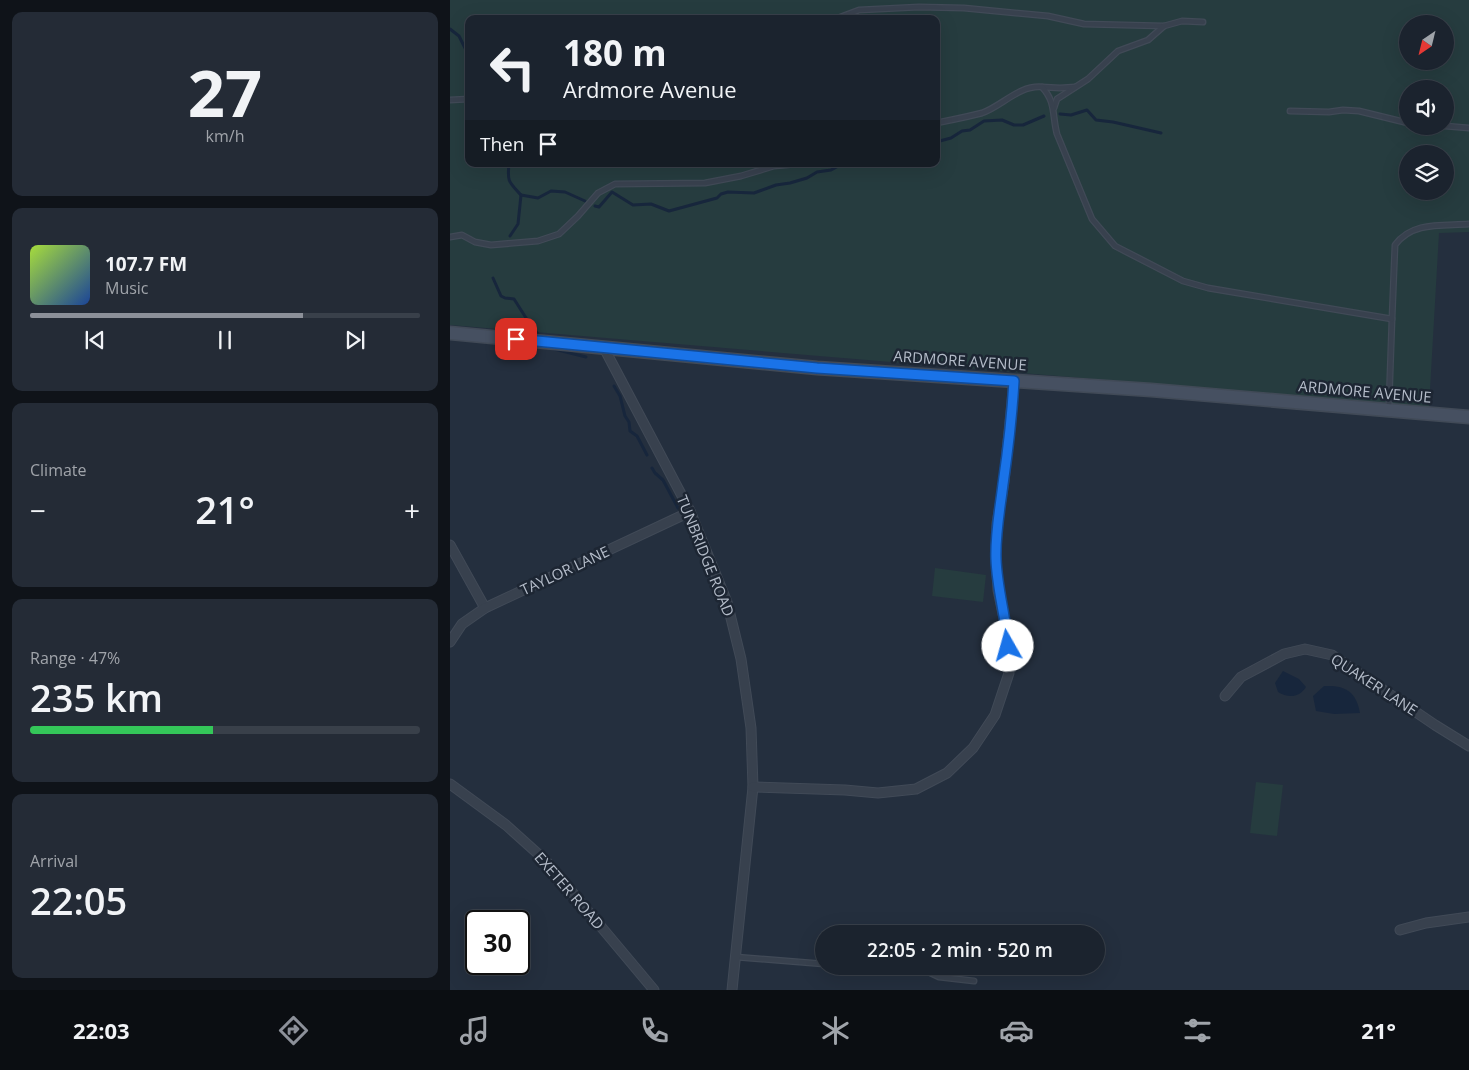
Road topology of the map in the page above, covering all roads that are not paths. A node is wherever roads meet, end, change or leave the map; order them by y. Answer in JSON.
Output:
{"nodes":[{"id":1,"x":846,"y":15,"type":"edge"},
{"id":2,"x":1202,"y":22,"type":"dead end"},
{"id":3,"x":1164,"y":26,"type":"junction"},
{"id":4,"x":1042,"y":86,"type":"junction"},
{"id":5,"x":1076,"y":87,"type":"junction"},
{"id":6,"x":465,"y":99,"type":"edge"},
{"id":7,"x":450,"y":100,"type":"edge"},
{"id":8,"x":1054,"y":108,"type":"junction"},
{"id":9,"x":1290,"y":110,"type":"dead end"},
{"id":10,"x":1399,"y":121,"type":"edge"},
{"id":11,"x":940,"y":122,"type":"edge"},
{"id":12,"x":1454,"y":127,"type":"edge"},
{"id":13,"x":1469,"y":128,"type":"edge"},
{"id":14,"x":771,"y":167,"type":"edge"},
{"id":15,"x":1469,"y":224,"type":"edge"},
{"id":16,"x":450,"y":237,"type":"edge"},
{"id":17,"x":1392,"y":319,"type":"junction"},
{"id":18,"x":450,"y":333,"type":"edge"},
{"id":19,"x":604,"y":348,"type":"junction"},
{"id":20,"x":1014,"y":381,"type":"junction"},
{"id":21,"x":1389,"y":404,"type":"dead end"},
{"id":22,"x":1469,"y":417,"type":"edge"},
{"id":23,"x":690,"y":511,"type":"junction"},
{"id":24,"x":450,"y":545,"type":"edge"},
{"id":25,"x":485,"y":608,"type":"junction"},
{"id":26,"x":450,"y":642,"type":"edge"},
{"id":27,"x":1225,"y":696,"type":"dead end"},
{"id":28,"x":1469,"y":746,"type":"edge"},
{"id":29,"x":450,"y":784,"type":"edge"},
{"id":30,"x":753,"y":787,"type":"junction"},
{"id":31,"x":1469,"y":918,"type":"edge"},
{"id":32,"x":1400,"y":930,"type":"dead end"},
{"id":33,"x":736,"y":957,"type":"junction"},
{"id":34,"x":815,"y":963,"type":"edge"},
{"id":35,"x":934,"y":975,"type":"edge"},
{"id":36,"x":974,"y":981,"type":"dead end"},
{"id":37,"x":654,"y":990,"type":"edge"},
{"id":38,"x":732,"y":990,"type":"edge"}],
"edges":[{"from":1,"to":3,"type":"lane"},
{"from":2,"to":3,"type":"lane"},
{"from":3,"to":5,"type":"lane"},
{"from":4,"to":5,"type":"lane"},
{"from":4,"to":8,"type":"lane"},
{"from":4,"to":11,"type":"lane"},
{"from":5,"to":8,"type":"lane"},
{"from":6,"to":7,"type":"lane"},
{"from":8,"to":17,"type":"lane"},
{"from":9,"to":10,"type":"lane"},
{"from":12,"to":13,"type":"lane"},
{"from":14,"to":16,"type":"lane"},
{"from":15,"to":17,"type":"lane"},
{"from":17,"to":21,"type":"lane"},
{"from":18,"to":19,"type":"street","name":"ARDMORE AVENUE"},
{"from":19,"to":20,"type":"street","name":"ARDMORE AVENUE"},
{"from":19,"to":23,"type":"street","name":"TUNBRIDGE ROAD"},
{"from":20,"to":22,"type":"street","name":"ARDMORE AVENUE"},
{"from":20,"to":30,"type":"street"},
{"from":23,"to":25,"type":"street","name":"TAYLOR LANE"},
{"from":23,"to":30,"type":"street","name":"TUNBRIDGE ROAD"},
{"from":24,"to":25,"type":"street"},
{"from":25,"to":26,"type":"street","name":"TAYLOR LANE"},
{"from":27,"to":28,"type":"street","name":"QUAKER LANE"},
{"from":29,"to":37,"type":"street","name":"EXETER ROAD"},
{"from":30,"to":33,"type":"street","name":"TUNBRIDGE ROAD"},
{"from":31,"to":32,"type":"street"},
{"from":33,"to":34,"type":"lane"},
{"from":33,"to":38,"type":"street","name":"TUNBRIDGE ROAD"},
{"from":35,"to":36,"type":"lane"}]}
